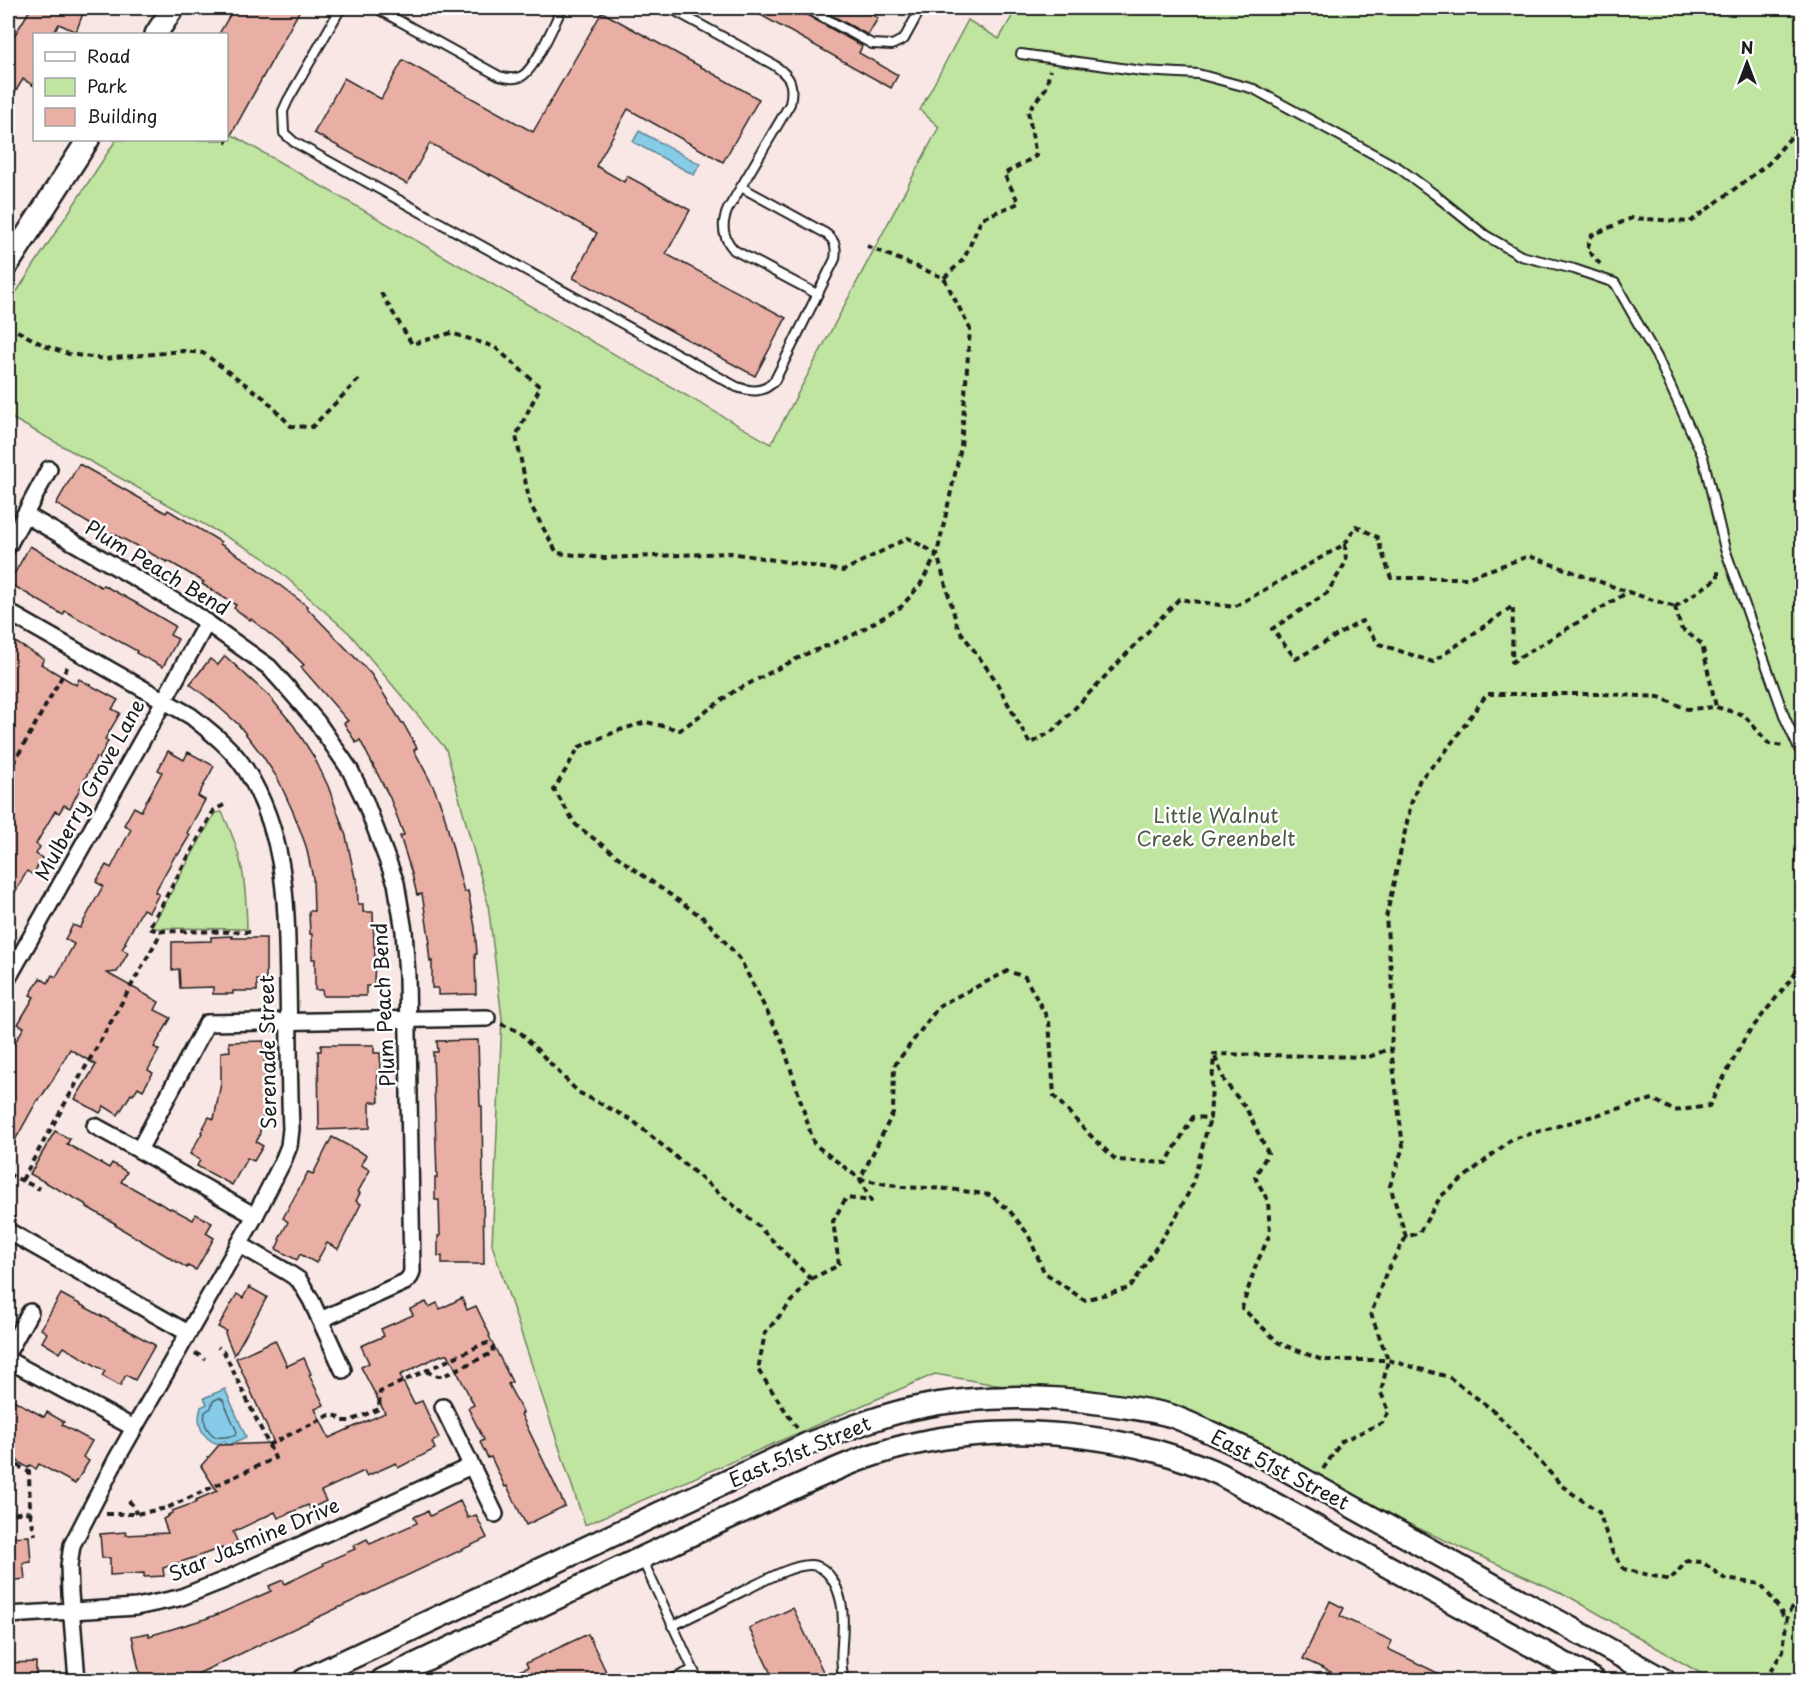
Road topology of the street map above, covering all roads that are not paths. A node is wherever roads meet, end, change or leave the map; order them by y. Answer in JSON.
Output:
{"nodes":[{"id":1,"x":173,"y":8,"type":"edge"},
{"id":2,"x":341,"y":8,"type":"edge"},
{"id":3,"x":376,"y":8,"type":"edge"},
{"id":4,"x":562,"y":8,"type":"edge"},
{"id":5,"x":670,"y":8,"type":"edge"},
{"id":6,"x":806,"y":8,"type":"edge"},
{"id":7,"x":921,"y":8,"type":"edge"},
{"id":8,"x":157,"y":33,"type":"edge"},
{"id":9,"x":1021,"y":54,"type":"dead end"},
{"id":10,"x":87,"y":141,"type":"edge"},
{"id":11,"x":741,"y":187,"type":"junction"},
{"id":12,"x":8,"y":264,"type":"edge"},
{"id":13,"x":817,"y":294,"type":"junction"},
{"id":14,"x":49,"y":469,"type":"dead end"},
{"id":15,"x":26,"y":515,"type":"junction"},
{"id":16,"x":8,"y":546,"type":"edge"},
{"id":17,"x":8,"y":612,"type":"edge"},
{"id":18,"x":207,"y":622,"type":"junction"},
{"id":19,"x":164,"y":700,"type":"junction"},
{"id":20,"x":1801,"y":748,"type":"edge"},
{"id":21,"x":8,"y":978,"type":"edge"},
{"id":22,"x":487,"y":1018,"type":"road end"},
{"id":23,"x":408,"y":1020,"type":"junction"},
{"id":24,"x":288,"y":1021,"type":"junction"},
{"id":25,"x":95,"y":1126,"type":"dead end"},
{"id":26,"x":139,"y":1149,"type":"junction"},
{"id":27,"x":255,"y":1216,"type":"junction"},
{"id":28,"x":8,"y":1232,"type":"edge"},
{"id":29,"x":239,"y":1244,"type":"junction"},
{"id":30,"x":30,"y":1312,"type":"dead end"},
{"id":31,"x":320,"y":1320,"type":"junction"},
{"id":32,"x":188,"y":1332,"type":"junction"},
{"id":33,"x":8,"y":1352,"type":"edge"},
{"id":34,"x":8,"y":1360,"type":"edge"},
{"id":35,"x":343,"y":1370,"type":"dead end"},
{"id":36,"x":443,"y":1407,"type":"dead end"},
{"id":37,"x":134,"y":1428,"type":"junction"},
{"id":38,"x":471,"y":1466,"type":"junction"},
{"id":39,"x":495,"y":1514,"type":"dead end"},
{"id":40,"x":630,"y":1529,"type":"junction"},
{"id":41,"x":641,"y":1558,"type":"junction"},
{"id":42,"x":71,"y":1612,"type":"junction"},
{"id":43,"x":8,"y":1615,"type":"edge"},
{"id":44,"x":672,"y":1626,"type":"junction"},
{"id":45,"x":693,"y":1670,"type":"junction"},
{"id":46,"x":76,"y":1680,"type":"edge"},
{"id":47,"x":304,"y":1680,"type":"edge"},
{"id":48,"x":382,"y":1680,"type":"edge"},
{"id":49,"x":670,"y":1680,"type":"edge"},
{"id":50,"x":698,"y":1680,"type":"edge"},
{"id":51,"x":844,"y":1680,"type":"edge"},
{"id":52,"x":1594,"y":1680,"type":"edge"},
{"id":53,"x":1664,"y":1680,"type":"edge"}],
"edges":[{"from":1,"to":8,"type":"street"},
{"from":2,"to":13,"type":"lane"},
{"from":3,"to":4,"type":"lane"},
{"from":5,"to":11,"type":"lane"},
{"from":6,"to":7,"type":"lane"},
{"from":9,"to":20,"type":"lane"},
{"from":10,"to":12,"type":"street"},
{"from":11,"to":13,"type":"lane"},
{"from":11,"to":13,"type":"lane"},
{"from":14,"to":15,"type":"street"},
{"from":15,"to":16,"type":"street"},
{"from":15,"to":18,"type":"street","name":"Plum Peach Bend"},
{"from":17,"to":19,"type":"street","name":"Serenade Street"},
{"from":18,"to":19,"type":"street","name":"Mulberry Grove Lane"},
{"from":18,"to":23,"type":"street","name":"Plum Peach Bend"},
{"from":19,"to":21,"type":"street","name":"Mulberry Grove Lane"},
{"from":19,"to":24,"type":"street","name":"Serenade Street"},
{"from":22,"to":23,"type":"street"},
{"from":23,"to":24,"type":"street"},
{"from":23,"to":31,"type":"street","name":"Plum Peach Bend"},
{"from":24,"to":26,"type":"street"},
{"from":24,"to":27,"type":"street","name":"Serenade Street"},
{"from":25,"to":26,"type":"street"},
{"from":26,"to":27,"type":"street"},
{"from":27,"to":29,"type":"street","name":"Serenade Street"},
{"from":28,"to":32,"type":"street"},
{"from":29,"to":31,"type":"street"},
{"from":29,"to":32,"type":"street","name":"Serenade Street"},
{"from":30,"to":33,"type":"street"},
{"from":31,"to":35,"type":"street"},
{"from":32,"to":37,"type":"street","name":"Serenade Street"},
{"from":34,"to":37,"type":"street"},
{"from":36,"to":38,"type":"street"},
{"from":37,"to":42,"type":"street","name":"Serenade Street"},
{"from":38,"to":39,"type":"street"},
{"from":38,"to":42,"type":"street","name":"Star Jasmine Drive"},
{"from":40,"to":41,"type":"street"},
{"from":40,"to":47,"type":"street","name":"East 51st Street"},
{"from":40,"to":53,"type":"street","name":"East 51st Street"},
{"from":41,"to":44,"type":"lane"},
{"from":41,"to":48,"type":"street","name":"East 51st Street"},
{"from":41,"to":52,"type":"street","name":"East 51st Street"},
{"from":42,"to":43,"type":"street","name":"Star Jasmine Drive"},
{"from":42,"to":46,"type":"street","name":"Serenade Street"},
{"from":44,"to":45,"type":"lane"},
{"from":44,"to":51,"type":"lane"},
{"from":45,"to":49,"type":"lane"},
{"from":45,"to":50,"type":"lane"}]}
